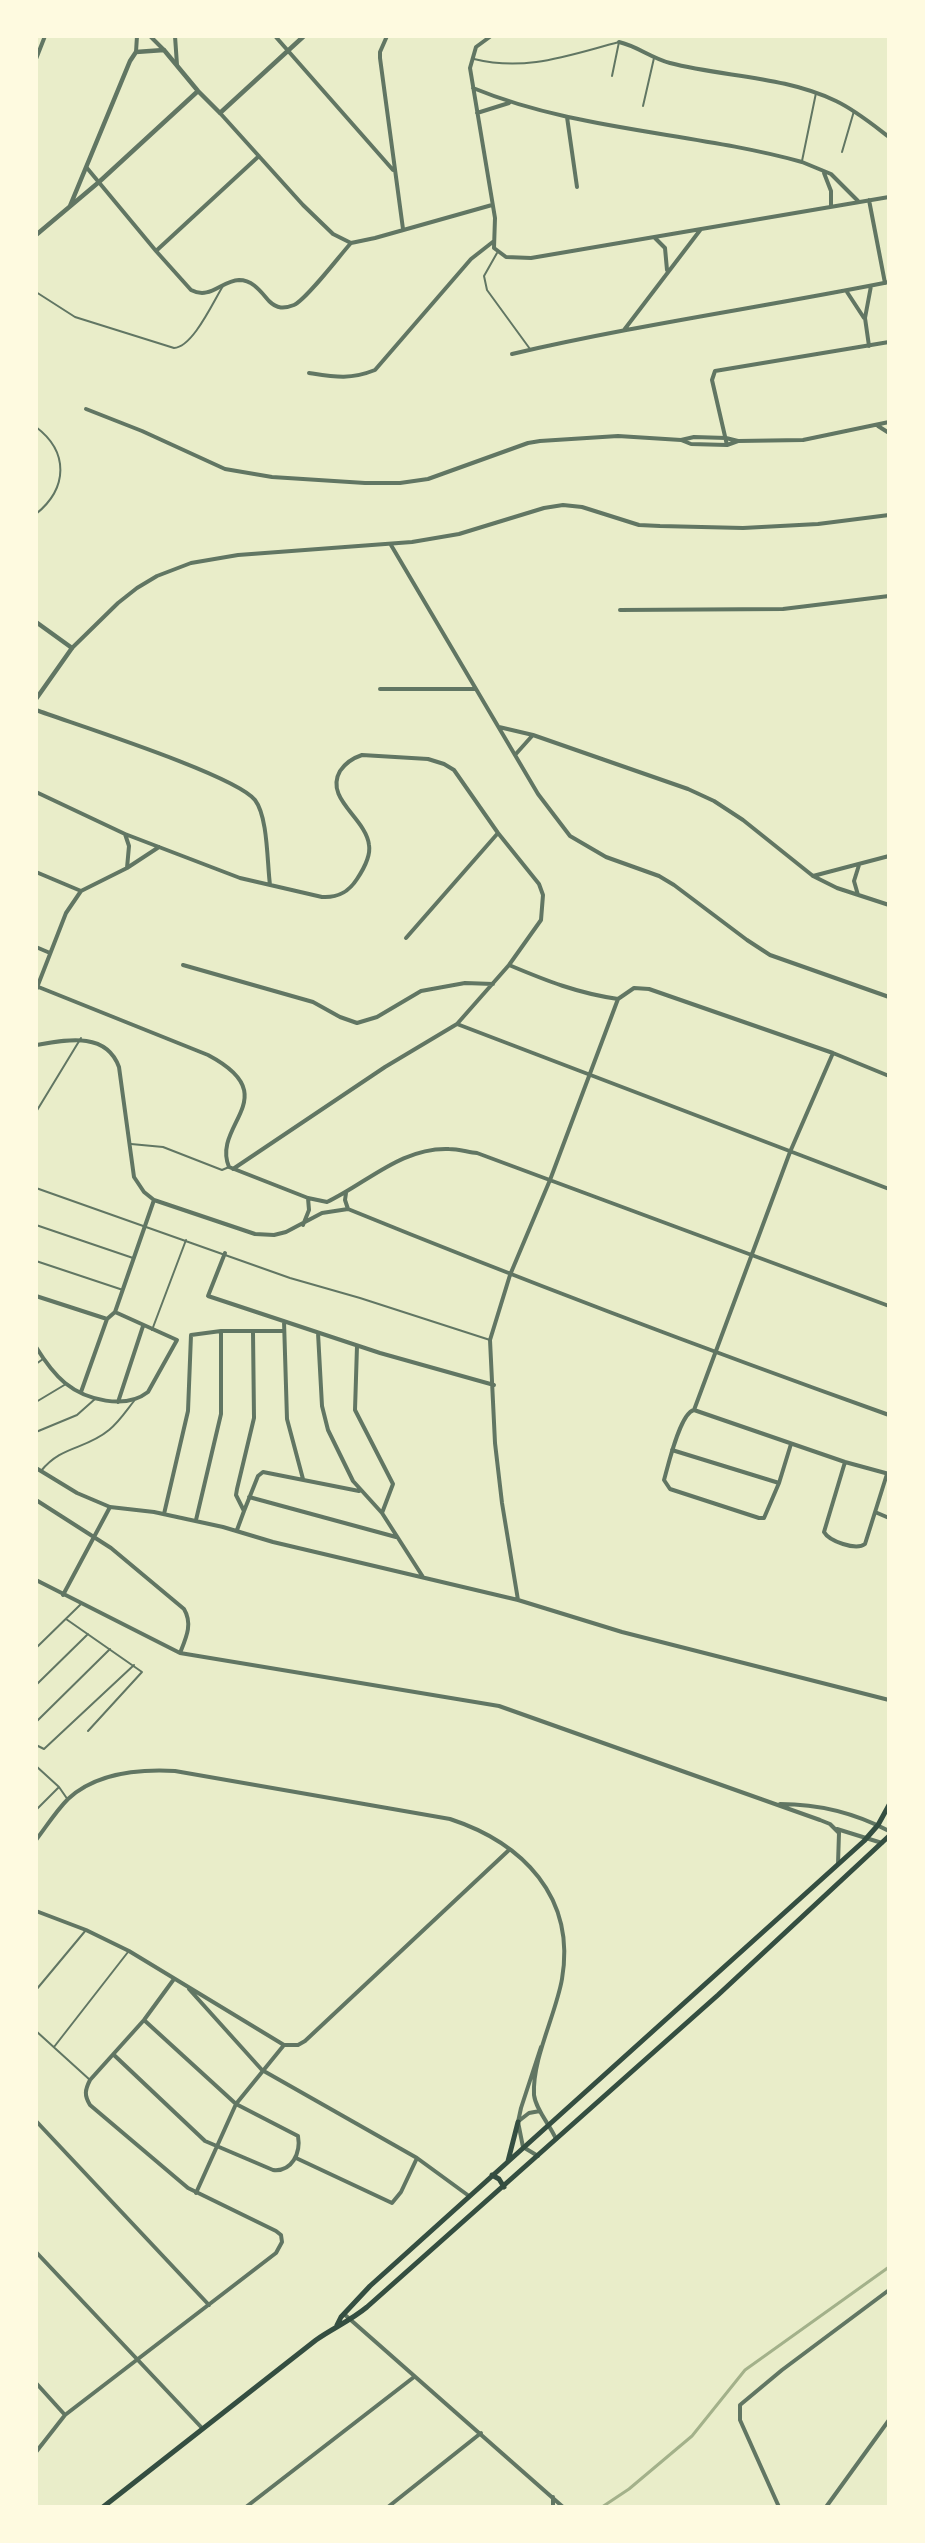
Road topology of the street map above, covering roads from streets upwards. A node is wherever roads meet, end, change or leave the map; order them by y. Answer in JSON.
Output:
{"nodes":[{"id":1,"x":45,"y":36,"type":"edge"},
{"id":2,"x":137,"y":36,"type":"edge"},
{"id":3,"x":150,"y":36,"type":"edge"},
{"id":4,"x":175,"y":36,"type":"edge"},
{"id":5,"x":275,"y":36,"type":"edge"},
{"id":6,"x":304,"y":36,"type":"edge"},
{"id":7,"x":387,"y":36,"type":"edge"},
{"id":8,"x":491,"y":36,"type":"edge"},
{"id":9,"x":619,"y":42,"type":"road end"},
{"id":10,"x":164,"y":50,"type":"junction"},
{"id":11,"x":135,"y":52,"type":"junction"},
{"id":12,"x":289,"y":52,"type":"junction"},
{"id":13,"x":36,"y":59,"type":"edge"},
{"id":14,"x":178,"y":66,"type":"junction"},
{"id":15,"x":472,"y":87,"type":"junction"},
{"id":16,"x":198,"y":91,"type":"junction"},
{"id":17,"x":509,"y":103,"type":"junction"},
{"id":18,"x":220,"y":113,"type":"junction"},
{"id":19,"x":477,"y":113,"type":"junction"},
{"id":20,"x":567,"y":117,"type":"junction"},
{"id":21,"x":889,"y":137,"type":"edge"},
{"id":22,"x":259,"y":156,"type":"junction"},
{"id":23,"x":87,"y":168,"type":"junction"},
{"id":24,"x":394,"y":170,"type":"junction"},
{"id":25,"x":824,"y":173,"type":"junction"},
{"id":26,"x":99,"y":182,"type":"junction"},
{"id":27,"x":577,"y":187,"type":"dead end"},
{"id":28,"x":889,"y":196,"type":"edge"},
{"id":29,"x":869,"y":200,"type":"junction"},
{"id":30,"x":858,"y":201,"type":"junction"},
{"id":31,"x":492,"y":205,"type":"junction"},
{"id":32,"x":70,"y":206,"type":"junction"},
{"id":33,"x":831,"y":206,"type":"junction"},
{"id":34,"x":403,"y":229,"type":"junction"},
{"id":35,"x":701,"y":229,"type":"junction"},
{"id":36,"x":36,"y":235,"type":"edge"},
{"id":37,"x":654,"y":237,"type":"junction"},
{"id":38,"x":494,"y":241,"type":"junction"},
{"id":39,"x":351,"y":243,"type":"junction"},
{"id":40,"x":156,"y":251,"type":"junction"},
{"id":41,"x":667,"y":271,"type":"junction"},
{"id":42,"x":887,"y":282,"type":"edge"},
{"id":43,"x":871,"y":286,"type":"junction"},
{"id":44,"x":847,"y":292,"type":"junction"},
{"id":45,"x":865,"y":318,"type":"junction"},
{"id":46,"x":623,"y":330,"type":"junction"},
{"id":47,"x":889,"y":342,"type":"edge"},
{"id":48,"x":868,"y":346,"type":"junction"},
{"id":49,"x":512,"y":354,"type":"dead end"},
{"id":50,"x":309,"y":373,"type":"dead end"},
{"id":51,"x":86,"y":409,"type":"dead end"},
{"id":52,"x":889,"y":422,"type":"edge"},
{"id":53,"x":878,"y":425,"type":"junction"},
{"id":54,"x":889,"y":433,"type":"edge"},
{"id":55,"x":726,"y":438,"type":"junction"},
{"id":56,"x":681,"y":440,"type":"junction"},
{"id":57,"x":738,"y":441,"type":"junction"},
{"id":58,"x":727,"y":445,"type":"junction"},
{"id":59,"x":889,"y":515,"type":"edge"},
{"id":60,"x":391,"y":545,"type":"junction"},
{"id":61,"x":889,"y":596,"type":"edge"},
{"id":62,"x":620,"y":610,"type":"dead end"},
{"id":63,"x":36,"y":622,"type":"edge"},
{"id":64,"x":72,"y":648,"type":"junction"},
{"id":65,"x":380,"y":689,"type":"dead end"},
{"id":66,"x":475,"y":689,"type":"junction"},
{"id":67,"x":36,"y":699,"type":"edge"},
{"id":68,"x":36,"y":710,"type":"edge"},
{"id":69,"x":498,"y":727,"type":"junction"},
{"id":70,"x":533,"y":735,"type":"junction"},
{"id":71,"x":515,"y":755,"type":"junction"},
{"id":72,"x":36,"y":792,"type":"edge"},
{"id":73,"x":498,"y":833,"type":"junction"},
{"id":74,"x":125,"y":834,"type":"junction"},
{"id":75,"x":159,"y":847,"type":"junction"},
{"id":76,"x":889,"y":856,"type":"edge"},
{"id":77,"x":859,"y":865,"type":"junction"},
{"id":78,"x":127,"y":868,"type":"junction"},
{"id":79,"x":36,"y":872,"type":"edge"},
{"id":80,"x":813,"y":876,"type":"junction"},
{"id":81,"x":270,"y":885,"type":"junction"},
{"id":82,"x":81,"y":891,"type":"junction"},
{"id":83,"x":858,"y":896,"type":"junction"},
{"id":84,"x":889,"y":906,"type":"edge"},
{"id":85,"x":406,"y":938,"type":"dead end"},
{"id":86,"x":36,"y":947,"type":"edge"},
{"id":87,"x":50,"y":953,"type":"junction"},
{"id":88,"x":183,"y":965,"type":"dead end"},
{"id":89,"x":509,"y":965,"type":"junction"},
{"id":90,"x":494,"y":984,"type":"junction"},
{"id":91,"x":37,"y":988,"type":"edge"},
{"id":92,"x":889,"y":997,"type":"edge"},
{"id":93,"x":618,"y":999,"type":"junction"},
{"id":94,"x":457,"y":1024,"type":"junction"},
{"id":95,"x":36,"y":1045,"type":"edge"},
{"id":96,"x":832,"y":1053,"type":"junction"},
{"id":97,"x":589,"y":1074,"type":"junction"},
{"id":98,"x":889,"y":1076,"type":"edge"},
{"id":99,"x":790,"y":1152,"type":"junction"},
{"id":100,"x":231,"y":1168,"type":"junction"},
{"id":101,"x":550,"y":1179,"type":"junction"},
{"id":102,"x":889,"y":1189,"type":"edge"},
{"id":103,"x":346,"y":1192,"type":"junction"},
{"id":104,"x":308,"y":1198,"type":"junction"},
{"id":105,"x":154,"y":1200,"type":"junction"},
{"id":106,"x":348,"y":1209,"type":"junction"},
{"id":107,"x":303,"y":1226,"type":"junction"},
{"id":108,"x":225,"y":1253,"type":"road end"},
{"id":109,"x":752,"y":1256,"type":"junction"},
{"id":110,"x":510,"y":1275,"type":"junction"},
{"id":111,"x":36,"y":1296,"type":"edge"},
{"id":112,"x":889,"y":1306,"type":"edge"},
{"id":113,"x":115,"y":1312,"type":"junction"},
{"id":114,"x":107,"y":1319,"type":"junction"},
{"id":115,"x":284,"y":1321,"type":"junction"},
{"id":116,"x":143,"y":1326,"type":"junction"},
{"id":117,"x":221,"y":1331,"type":"junction"},
{"id":118,"x":284,"y":1331,"type":"junction"},
{"id":119,"x":253,"y":1332,"type":"junction"},
{"id":120,"x":318,"y":1333,"type":"junction"},
{"id":121,"x":357,"y":1346,"type":"junction"},
{"id":122,"x":36,"y":1347,"type":"edge"},
{"id":123,"x":716,"y":1353,"type":"junction"},
{"id":124,"x":494,"y":1385,"type":"junction"},
{"id":125,"x":81,"y":1392,"type":"junction"},
{"id":126,"x":118,"y":1402,"type":"junction"},
{"id":127,"x":694,"y":1410,"type":"junction"},
{"id":128,"x":889,"y":1415,"type":"edge"},
{"id":129,"x":791,"y":1443,"type":"junction"},
{"id":130,"x":672,"y":1450,"type":"junction"},
{"id":131,"x":844,"y":1462,"type":"junction"},
{"id":132,"x":36,"y":1468,"type":"edge"},
{"id":133,"x":888,"y":1474,"type":"edge"},
{"id":134,"x":303,"y":1479,"type":"junction"},
{"id":135,"x":779,"y":1483,"type":"junction"},
{"id":136,"x":360,"y":1492,"type":"junction"},
{"id":137,"x":249,"y":1497,"type":"junction"},
{"id":138,"x":36,"y":1500,"type":"edge"},
{"id":139,"x":110,"y":1507,"type":"junction"},
{"id":140,"x":244,"y":1511,"type":"junction"},
{"id":141,"x":875,"y":1512,"type":"junction"},
{"id":142,"x":382,"y":1513,"type":"junction"},
{"id":143,"x":164,"y":1514,"type":"junction"},
{"id":144,"x":889,"y":1518,"type":"edge"},
{"id":145,"x":196,"y":1520,"type":"junction"},
{"id":146,"x":237,"y":1530,"type":"junction"},
{"id":147,"x":95,"y":1537,"type":"junction"},
{"id":148,"x":397,"y":1537,"type":"junction"},
{"id":149,"x":423,"y":1577,"type":"junction"},
{"id":150,"x":36,"y":1580,"type":"edge"},
{"id":151,"x":63,"y":1594,"type":"junction"},
{"id":152,"x":518,"y":1600,"type":"junction"},
{"id":153,"x":180,"y":1653,"type":"junction"},
{"id":154,"x":889,"y":1700,"type":"edge"},
{"id":155,"x":777,"y":1804,"type":"junction"},
{"id":156,"x":889,"y":1805,"type":"edge"},
{"id":157,"x":878,"y":1825,"type":"junction"},
{"id":158,"x":837,"y":1829,"type":"junction"},
{"id":159,"x":889,"y":1831,"type":"edge"},
{"id":160,"x":889,"y":1836,"type":"edge"},
{"id":161,"x":867,"y":1838,"type":"junction"},
{"id":162,"x":36,"y":1840,"type":"edge"},
{"id":163,"x":882,"y":1844,"type":"junction"},
{"id":164,"x":509,"y":1850,"type":"junction"},
{"id":165,"x":838,"y":1865,"type":"junction"},
{"id":166,"x":36,"y":1912,"type":"edge"},
{"id":167,"x":174,"y":1979,"type":"junction"},
{"id":168,"x":185,"y":1985,"type":"junction"},
{"id":169,"x":144,"y":2020,"type":"junction"},
{"id":170,"x":544,"y":2038,"type":"junction"},
{"id":171,"x":284,"y":2045,"type":"junction"},
{"id":172,"x":114,"y":2055,"type":"junction"},
{"id":173,"x":262,"y":2070,"type":"junction"},
{"id":174,"x":236,"y":2104,"type":"junction"},
{"id":175,"x":540,"y":2111,"type":"junction"},
{"id":176,"x":36,"y":2121,"type":"edge"},
{"id":177,"x":518,"y":2122,"type":"junction"},
{"id":178,"x":550,"y":2124,"type":"junction"},
{"id":179,"x":556,"y":2139,"type":"junction"},
{"id":180,"x":216,"y":2147,"type":"junction"},
{"id":181,"x":523,"y":2147,"type":"junction"},
{"id":182,"x":538,"y":2156,"type":"junction"},
{"id":183,"x":296,"y":2157,"type":"junction"},
{"id":184,"x":417,"y":2157,"type":"junction"},
{"id":185,"x":508,"y":2161,"type":"junction"},
{"id":186,"x":492,"y":2175,"type":"junction"},
{"id":187,"x":504,"y":2187,"type":"junction"},
{"id":188,"x":196,"y":2193,"type":"junction"},
{"id":189,"x":470,"y":2196,"type":"junction"},
{"id":190,"x":36,"y":2252,"type":"edge"},
{"id":191,"x":889,"y":2290,"type":"edge"},
{"id":192,"x":209,"y":2305,"type":"junction"},
{"id":193,"x":344,"y":2314,"type":"junction"},
{"id":194,"x":350,"y":2320,"type":"junction"},
{"id":195,"x":337,"y":2325,"type":"junction"},
{"id":196,"x":139,"y":2360,"type":"junction"},
{"id":197,"x":414,"y":2377,"type":"junction"},
{"id":198,"x":36,"y":2383,"type":"edge"},
{"id":199,"x":65,"y":2415,"type":"junction"},
{"id":200,"x":889,"y":2420,"type":"edge"},
{"id":201,"x":202,"y":2428,"type":"junction"},
{"id":202,"x":481,"y":2433,"type":"junction"},
{"id":203,"x":36,"y":2452,"type":"edge"},
{"id":204,"x":553,"y":2497,"type":"junction"},
{"id":205,"x":103,"y":2507,"type":"edge"},
{"id":206,"x":246,"y":2507,"type":"edge"},
{"id":207,"x":388,"y":2507,"type":"edge"},
{"id":208,"x":553,"y":2507,"type":"edge"},
{"id":209,"x":563,"y":2507,"type":"edge"},
{"id":210,"x":779,"y":2507,"type":"edge"},
{"id":211,"x":826,"y":2507,"type":"edge"}],
"edges":[{"from":1,"to":13,"type":"street"},
{"from":2,"to":11,"type":"street"},
{"from":3,"to":10,"type":"street"},
{"from":4,"to":14,"type":"street"},
{"from":5,"to":12,"type":"street"},
{"from":6,"to":12,"type":"street"},
{"from":7,"to":24,"type":"street"},
{"from":8,"to":15,"type":"street"},
{"from":9,"to":21,"type":"street"},
{"from":10,"to":11,"type":"street"},
{"from":10,"to":14,"type":"street"},
{"from":11,"to":23,"type":"street"},
{"from":12,"to":18,"type":"street"},
{"from":12,"to":24,"type":"street"},
{"from":14,"to":16,"type":"street"},
{"from":15,"to":17,"type":"street"},
{"from":15,"to":19,"type":"street"},
{"from":16,"to":18,"type":"street"},
{"from":16,"to":26,"type":"street"},
{"from":17,"to":19,"type":"street"},
{"from":17,"to":20,"type":"street"},
{"from":18,"to":22,"type":"street"},
{"from":19,"to":31,"type":"street"},
{"from":20,"to":25,"type":"street"},
{"from":20,"to":27,"type":"street"},
{"from":22,"to":39,"type":"street"},
{"from":22,"to":40,"type":"street"},
{"from":23,"to":26,"type":"street"},
{"from":23,"to":32,"type":"street"},
{"from":24,"to":34,"type":"street"},
{"from":25,"to":30,"type":"street"},
{"from":25,"to":33,"type":"street"},
{"from":26,"to":32,"type":"street"},
{"from":26,"to":40,"type":"street"},
{"from":28,"to":29,"type":"street"},
{"from":29,"to":30,"type":"street"},
{"from":29,"to":42,"type":"street"},
{"from":30,"to":33,"type":"street"},
{"from":31,"to":34,"type":"street"},
{"from":31,"to":38,"type":"street"},
{"from":32,"to":36,"type":"street"},
{"from":33,"to":35,"type":"street"},
{"from":34,"to":39,"type":"street"},
{"from":35,"to":37,"type":"street"},
{"from":35,"to":41,"type":"street"},
{"from":37,"to":38,"type":"street"},
{"from":37,"to":41,"type":"street"},
{"from":38,"to":50,"type":"street"},
{"from":39,"to":40,"type":"street"},
{"from":41,"to":46,"type":"street"},
{"from":42,"to":43,"type":"street"},
{"from":43,"to":44,"type":"street"},
{"from":43,"to":45,"type":"street"},
{"from":44,"to":45,"type":"street"},
{"from":44,"to":46,"type":"street"},
{"from":45,"to":48,"type":"street"},
{"from":46,"to":49,"type":"street"},
{"from":47,"to":48,"type":"street"},
{"from":48,"to":55,"type":"street"},
{"from":51,"to":56,"type":"street"},
{"from":52,"to":53,"type":"street"},
{"from":53,"to":54,"type":"street"},
{"from":53,"to":57,"type":"street"},
{"from":55,"to":56,"type":"street"},
{"from":55,"to":57,"type":"street"},
{"from":55,"to":58,"type":"street"},
{"from":56,"to":58,"type":"street"},
{"from":57,"to":58,"type":"street"},
{"from":59,"to":60,"type":"street"},
{"from":60,"to":64,"type":"street"},
{"from":60,"to":66,"type":"street"},
{"from":61,"to":62,"type":"street"},
{"from":63,"to":64,"type":"street"},
{"from":64,"to":67,"type":"street"},
{"from":65,"to":66,"type":"street"},
{"from":66,"to":69,"type":"street"},
{"from":68,"to":81,"type":"street"},
{"from":69,"to":70,"type":"street"},
{"from":69,"to":71,"type":"street"},
{"from":70,"to":71,"type":"street"},
{"from":70,"to":80,"type":"street"},
{"from":71,"to":92,"type":"street"},
{"from":72,"to":74,"type":"street"},
{"from":73,"to":81,"type":"street"},
{"from":73,"to":85,"type":"street"},
{"from":73,"to":89,"type":"street"},
{"from":74,"to":75,"type":"street"},
{"from":74,"to":78,"type":"street"},
{"from":75,"to":78,"type":"street"},
{"from":75,"to":81,"type":"street"},
{"from":76,"to":77,"type":"street"},
{"from":77,"to":80,"type":"street"},
{"from":77,"to":83,"type":"street"},
{"from":78,"to":82,"type":"street"},
{"from":79,"to":82,"type":"street"},
{"from":80,"to":83,"type":"street"},
{"from":82,"to":87,"type":"street"},
{"from":83,"to":84,"type":"street"},
{"from":86,"to":87,"type":"street"},
{"from":87,"to":91,"type":"street"},
{"from":88,"to":90,"type":"street"},
{"from":89,"to":90,"type":"street"},
{"from":89,"to":93,"type":"street"},
{"from":90,"to":94,"type":"street"},
{"from":91,"to":100,"type":"street"},
{"from":93,"to":96,"type":"street"},
{"from":93,"to":97,"type":"street"},
{"from":94,"to":97,"type":"street"},
{"from":94,"to":100,"type":"street"},
{"from":95,"to":105,"type":"street"},
{"from":96,"to":98,"type":"street"},
{"from":96,"to":99,"type":"street"},
{"from":97,"to":99,"type":"street"},
{"from":97,"to":101,"type":"street"},
{"from":99,"to":102,"type":"street"},
{"from":99,"to":109,"type":"street"},
{"from":100,"to":104,"type":"street"},
{"from":101,"to":103,"type":"street"},
{"from":101,"to":109,"type":"street"},
{"from":101,"to":110,"type":"street"},
{"from":103,"to":104,"type":"street"},
{"from":103,"to":106,"type":"street"},
{"from":104,"to":107,"type":"street"},
{"from":105,"to":107,"type":"street"},
{"from":105,"to":113,"type":"street"},
{"from":106,"to":107,"type":"street"},
{"from":106,"to":110,"type":"street"},
{"from":108,"to":115,"type":"street"},
{"from":109,"to":112,"type":"street"},
{"from":109,"to":123,"type":"street"},
{"from":110,"to":123,"type":"street"},
{"from":110,"to":124,"type":"street"},
{"from":111,"to":114,"type":"street"},
{"from":113,"to":114,"type":"street"},
{"from":113,"to":116,"type":"street"},
{"from":114,"to":125,"type":"street"},
{"from":115,"to":118,"type":"street"},
{"from":115,"to":120,"type":"street"},
{"from":116,"to":126,"type":"street"},
{"from":116,"to":126,"type":"street"},
{"from":117,"to":119,"type":"street"},
{"from":117,"to":143,"type":"street"},
{"from":117,"to":145,"type":"street"},
{"from":118,"to":119,"type":"street"},
{"from":118,"to":134,"type":"street"},
{"from":119,"to":140,"type":"street"},
{"from":120,"to":121,"type":"street"},
{"from":120,"to":136,"type":"street"},
{"from":121,"to":124,"type":"street"},
{"from":121,"to":142,"type":"street"},
{"from":122,"to":125,"type":"street"},
{"from":123,"to":127,"type":"street"},
{"from":123,"to":128,"type":"street"},
{"from":124,"to":152,"type":"street"},
{"from":125,"to":126,"type":"street"},
{"from":127,"to":129,"type":"street"},
{"from":127,"to":130,"type":"street"},
{"from":129,"to":131,"type":"street"},
{"from":129,"to":135,"type":"street"},
{"from":130,"to":135,"type":"street"},
{"from":130,"to":135,"type":"street"},
{"from":131,"to":133,"type":"street"},
{"from":131,"to":141,"type":"street"},
{"from":132,"to":139,"type":"street"},
{"from":133,"to":141,"type":"street"},
{"from":134,"to":136,"type":"street"},
{"from":134,"to":137,"type":"street"},
{"from":136,"to":142,"type":"street"},
{"from":137,"to":140,"type":"street"},
{"from":137,"to":148,"type":"street"},
{"from":138,"to":147,"type":"street"},
{"from":139,"to":143,"type":"street"},
{"from":139,"to":147,"type":"street"},
{"from":140,"to":146,"type":"street"},
{"from":141,"to":144,"type":"street"},
{"from":142,"to":148,"type":"street"},
{"from":143,"to":145,"type":"street"},
{"from":145,"to":146,"type":"street"},
{"from":146,"to":149,"type":"street"},
{"from":147,"to":151,"type":"street"},
{"from":147,"to":153,"type":"street"},
{"from":148,"to":149,"type":"street"},
{"from":149,"to":152,"type":"street"},
{"from":150,"to":151,"type":"street"},
{"from":151,"to":153,"type":"street"},
{"from":152,"to":154,"type":"street"},
{"from":153,"to":155,"type":"street"},
{"from":155,"to":157,"type":"street"},
{"from":155,"to":158,"type":"street"},
{"from":156,"to":157,"type":"main road"},
{"from":157,"to":159,"type":"street"},
{"from":157,"to":161,"type":"main road"},
{"from":158,"to":161,"type":"street"},
{"from":158,"to":165,"type":"street"},
{"from":160,"to":163,"type":"main road"},
{"from":161,"to":163,"type":"street"},
{"from":161,"to":165,"type":"main road"},
{"from":162,"to":164,"type":"street"},
{"from":163,"to":179,"type":"main road"},
{"from":164,"to":170,"type":"street"},
{"from":164,"to":171,"type":"street"},
{"from":165,"to":178,"type":"main road"},
{"from":166,"to":167,"type":"street"},
{"from":167,"to":168,"type":"street"},
{"from":167,"to":169,"type":"street"},
{"from":168,"to":171,"type":"street"},
{"from":168,"to":173,"type":"street"},
{"from":169,"to":172,"type":"street"},
{"from":169,"to":174,"type":"street"},
{"from":170,"to":175,"type":"street"},
{"from":170,"to":177,"type":"street"},
{"from":171,"to":173,"type":"street"},
{"from":172,"to":180,"type":"street"},
{"from":172,"to":188,"type":"street"},
{"from":173,"to":174,"type":"street"},
{"from":173,"to":184,"type":"street"},
{"from":174,"to":180,"type":"street"},
{"from":174,"to":183,"type":"street"},
{"from":175,"to":177,"type":"street"},
{"from":175,"to":178,"type":"street"},
{"from":176,"to":192,"type":"street"},
{"from":177,"to":181,"type":"street"},
{"from":177,"to":185,"type":"main road"},
{"from":178,"to":179,"type":"street"},
{"from":178,"to":181,"type":"main road"},
{"from":179,"to":182,"type":"main road"},
{"from":180,"to":183,"type":"street"},
{"from":180,"to":188,"type":"street"},
{"from":181,"to":182,"type":"street"},
{"from":181,"to":185,"type":"main road"},
{"from":182,"to":187,"type":"main road"},
{"from":183,"to":184,"type":"street"},
{"from":184,"to":189,"type":"street"},
{"from":185,"to":186,"type":"main road"},
{"from":186,"to":187,"type":"main road"},
{"from":186,"to":189,"type":"main road"},
{"from":187,"to":194,"type":"main road"},
{"from":188,"to":192,"type":"street"},
{"from":189,"to":193,"type":"main road"},
{"from":190,"to":196,"type":"street"},
{"from":191,"to":210,"type":"street"},
{"from":192,"to":196,"type":"street"},
{"from":193,"to":194,"type":"street"},
{"from":193,"to":195,"type":"main road"},
{"from":194,"to":195,"type":"main road"},
{"from":194,"to":197,"type":"street"},
{"from":195,"to":201,"type":"main road"},
{"from":196,"to":199,"type":"street"},
{"from":196,"to":201,"type":"street"},
{"from":197,"to":202,"type":"street"},
{"from":197,"to":206,"type":"street"},
{"from":198,"to":199,"type":"street"},
{"from":199,"to":203,"type":"street"},
{"from":200,"to":211,"type":"street"},
{"from":201,"to":205,"type":"main road"},
{"from":202,"to":204,"type":"street"},
{"from":202,"to":207,"type":"street"},
{"from":204,"to":208,"type":"street"},
{"from":204,"to":209,"type":"street"}]}
